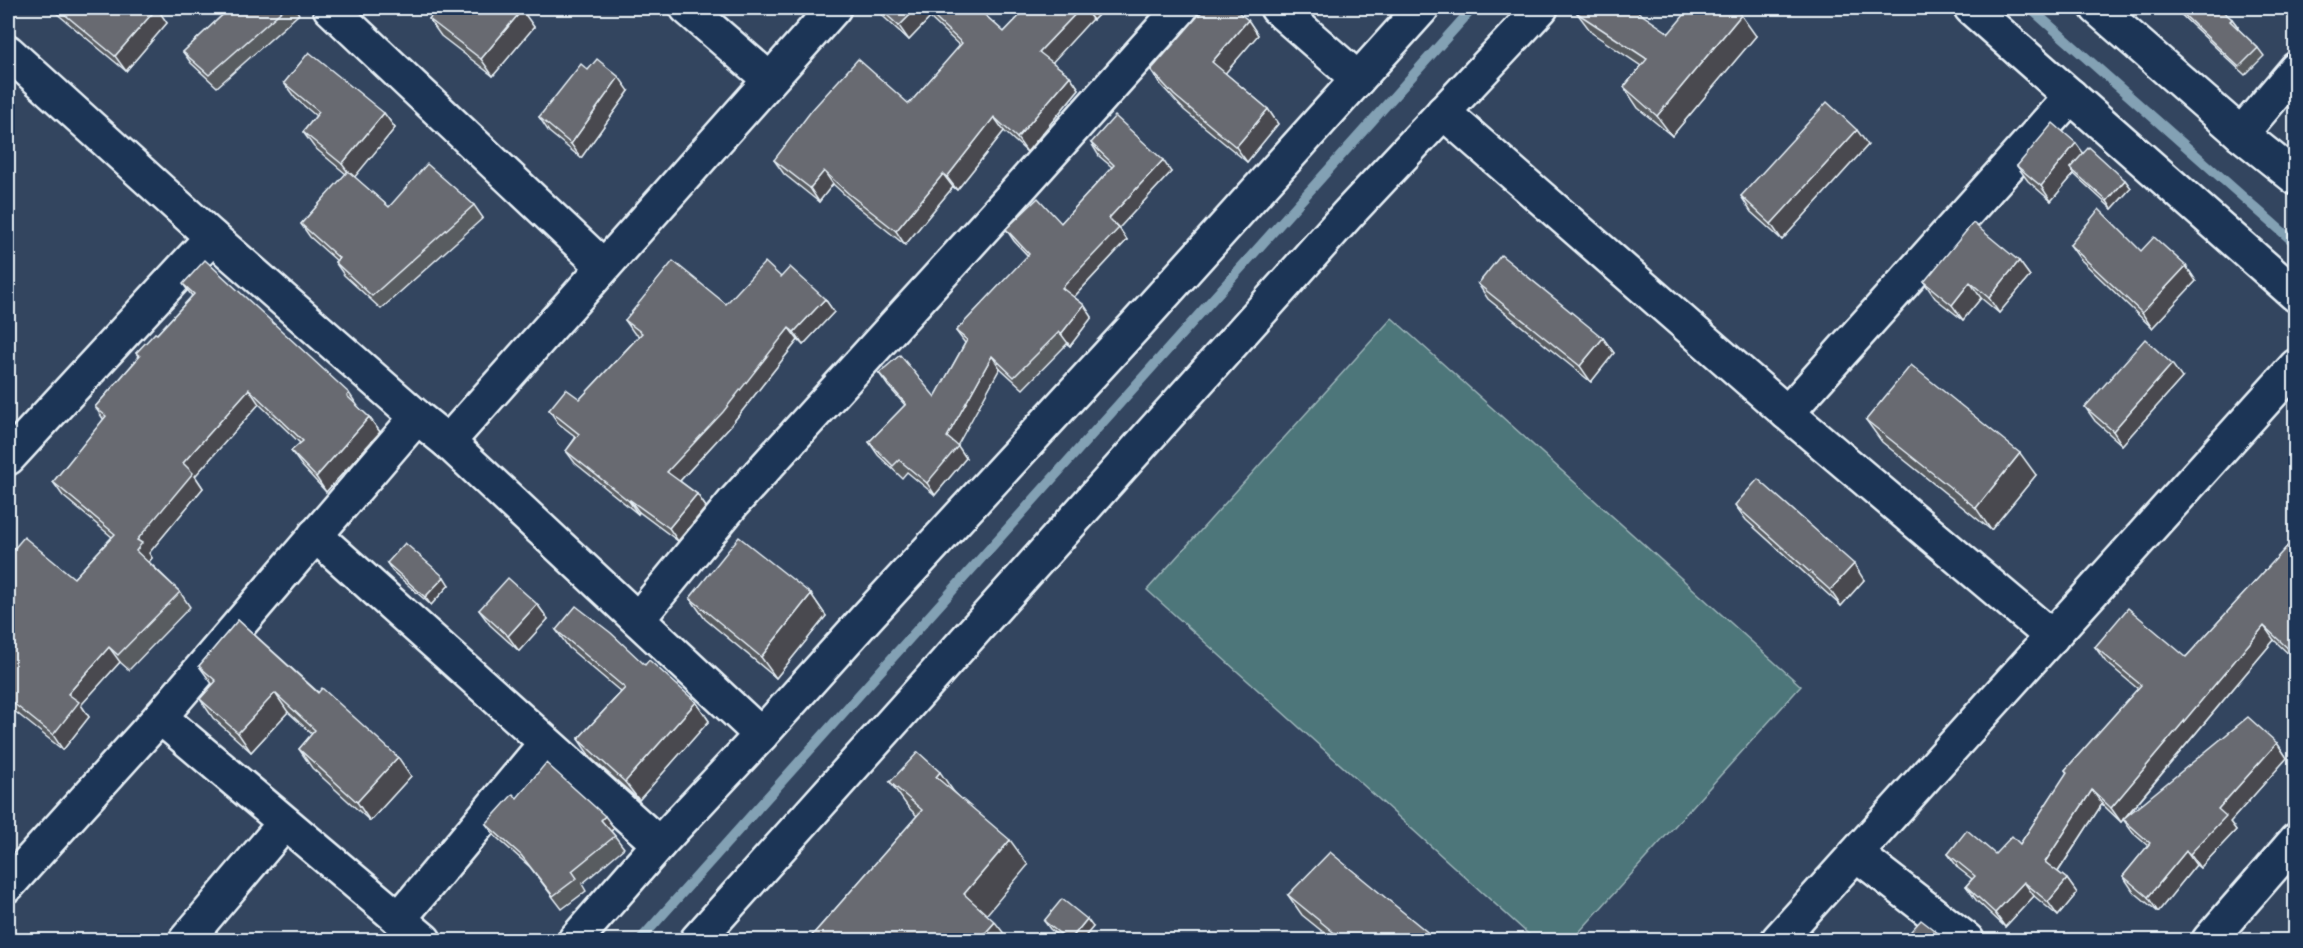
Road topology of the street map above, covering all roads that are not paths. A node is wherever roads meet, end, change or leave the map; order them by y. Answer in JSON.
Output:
{"nodes":[{"id":1,"x":330,"y":8,"type":"edge"},
{"id":2,"x":687,"y":8,"type":"edge"},
{"id":3,"x":834,"y":8,"type":"edge"},
{"id":4,"x":1181,"y":8,"type":"edge"},
{"id":5,"x":1277,"y":8,"type":"edge"},
{"id":6,"x":1422,"y":8,"type":"edge"},
{"id":7,"x":1541,"y":8,"type":"edge"},
{"id":8,"x":1971,"y":8,"type":"edge"},
{"id":9,"x":2097,"y":8,"type":"edge"},
{"id":10,"x":8,"y":52,"type":"edge"},
{"id":11,"x":2295,"y":69,"type":"edge"},
{"id":12,"x":1358,"y":79,"type":"junction"},
{"id":13,"x":769,"y":80,"type":"junction"},
{"id":14,"x":2071,"y":96,"type":"junction"},
{"id":15,"x":1443,"y":112,"type":"junction"},
{"id":16,"x":2241,"y":134,"type":"junction"},
{"id":17,"x":2295,"y":178,"type":"edge"},
{"id":18,"x":212,"y":237,"type":"junction"},
{"id":19,"x":603,"y":266,"type":"junction"},
{"id":20,"x":2295,"y":295,"type":"edge"},
{"id":21,"x":2295,"y":366,"type":"edge"},
{"id":22,"x":1787,"y":413,"type":"junction"},
{"id":23,"x":417,"y":417,"type":"junction"},
{"id":24,"x":448,"y":442,"type":"junction"},
{"id":25,"x":8,"y":458,"type":"edge"},
{"id":26,"x":315,"y":535,"type":"junction"},
{"id":27,"x":638,"y":619,"type":"junction"},
{"id":28,"x":2052,"y":637,"type":"junction"},
{"id":29,"x":160,"y":717,"type":"junction"},
{"id":30,"x":761,"y":735,"type":"junction"},
{"id":31,"x":545,"y":744,"type":"junction"},
{"id":32,"x":284,"y":824,"type":"junction"},
{"id":33,"x":2295,"y":840,"type":"edge"},
{"id":34,"x":659,"y":844,"type":"junction"},
{"id":35,"x":1857,"y":854,"type":"junction"},
{"id":36,"x":8,"y":885,"type":"edge"},
{"id":37,"x":399,"y":919,"type":"junction"},
{"id":38,"x":186,"y":940,"type":"edge"},
{"id":39,"x":424,"y":940,"type":"edge"},
{"id":40,"x":575,"y":940,"type":"edge"},
{"id":41,"x":697,"y":940,"type":"edge"},
{"id":42,"x":1778,"y":940,"type":"edge"},
{"id":43,"x":1967,"y":940,"type":"edge"},
{"id":44,"x":2209,"y":940,"type":"edge"}],
"edges":[{"from":1,"to":19,"type":"street"},
{"from":2,"to":13,"type":"street"},
{"from":3,"to":13,"type":"street"},
{"from":4,"to":27,"type":"street"},
{"from":5,"to":12,"type":"street"},
{"from":6,"to":12,"type":"street"},
{"from":7,"to":15,"type":"street"},
{"from":8,"to":14,"type":"street"},
{"from":9,"to":16,"type":"street"},
{"from":10,"to":18,"type":"street"},
{"from":11,"to":16,"type":"street"},
{"from":12,"to":30,"type":"street"},
{"from":13,"to":19,"type":"street"},
{"from":14,"to":20,"type":"street"},
{"from":14,"to":22,"type":"street"},
{"from":15,"to":22,"type":"street"},
{"from":15,"to":41,"type":"street"},
{"from":16,"to":17,"type":"street"},
{"from":18,"to":23,"type":"street"},
{"from":18,"to":25,"type":"street"},
{"from":19,"to":24,"type":"street"},
{"from":21,"to":28,"type":"street"},
{"from":22,"to":28,"type":"street"},
{"from":23,"to":24,"type":"street"},
{"from":23,"to":26,"type":"street"},
{"from":24,"to":27,"type":"street"},
{"from":26,"to":29,"type":"street"},
{"from":26,"to":31,"type":"street"},
{"from":27,"to":30,"type":"street"},
{"from":28,"to":35,"type":"street"},
{"from":29,"to":32,"type":"street"},
{"from":29,"to":36,"type":"street"},
{"from":30,"to":34,"type":"street"},
{"from":31,"to":34,"type":"street"},
{"from":31,"to":37,"type":"street"},
{"from":32,"to":37,"type":"street"},
{"from":32,"to":38,"type":"street"},
{"from":33,"to":44,"type":"street"},
{"from":34,"to":40,"type":"street"},
{"from":35,"to":42,"type":"street"},
{"from":35,"to":43,"type":"street"},
{"from":37,"to":39,"type":"street"}]}
